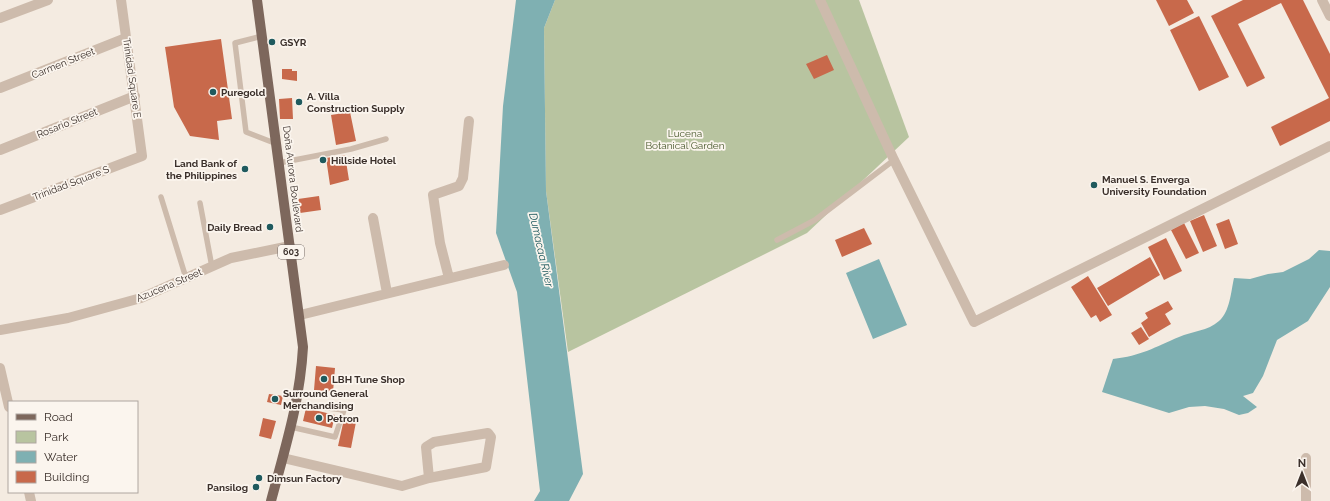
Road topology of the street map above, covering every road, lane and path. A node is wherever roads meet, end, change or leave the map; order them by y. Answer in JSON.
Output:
{"nodes":[{"id":1,"x":48,"y":0,"type":"edge"},
{"id":2,"x":121,"y":0,"type":"edge"},
{"id":3,"x":257,"y":0,"type":"edge"},
{"id":4,"x":820,"y":0,"type":"edge"},
{"id":5,"x":1322,"y":0,"type":"edge"},
{"id":6,"x":1330,"y":16,"type":"edge"},
{"id":7,"x":0,"y":18,"type":"edge"},
{"id":8,"x":262,"y":36,"type":"junction"},
{"id":9,"x":126,"y":38,"type":"junction"},
{"id":10,"x":0,"y":88,"type":"edge"},
{"id":11,"x":135,"y":96,"type":"junction"},
{"id":12,"x":469,"y":121,"type":"dead end"},
{"id":13,"x":386,"y":139,"type":"dead end"},
{"id":14,"x":277,"y":144,"type":"junction"},
{"id":15,"x":1330,"y":146,"type":"edge"},
{"id":16,"x":0,"y":150,"type":"edge"},
{"id":17,"x":142,"y":156,"type":"joint"},
{"id":18,"x":894,"y":160,"type":"junction"},
{"id":19,"x":279,"y":163,"type":"junction"},
{"id":20,"x":161,"y":197,"type":"dead end"},
{"id":21,"x":200,"y":202,"type":"dead end"},
{"id":22,"x":0,"y":210,"type":"edge"},
{"id":23,"x":372,"y":218,"type":"dead end"},
{"id":24,"x":777,"y":240,"type":"dead end"},
{"id":25,"x":290,"y":246,"type":"junction"},
{"id":26,"x":504,"y":265,"type":"dead end"},
{"id":27,"x":212,"y":267,"type":"junction"},
{"id":28,"x":186,"y":278,"type":"junction"},
{"id":29,"x":449,"y":278,"type":"junction"},
{"id":30,"x":387,"y":294,"type":"junction"},
{"id":31,"x":300,"y":315,"type":"junction"},
{"id":32,"x":0,"y":330,"type":"edge"},
{"id":33,"x":0,"y":368,"type":"edge"},
{"id":34,"x":8,"y":402,"type":"edge"},
{"id":35,"x":296,"y":404,"type":"junction"},
{"id":36,"x":291,"y":427,"type":"junction"},
{"id":37,"x":283,"y":458,"type":"junction"},
{"id":38,"x":1306,"y":458,"type":"dead end"},
{"id":39,"x":429,"y":478,"type":"junction"},
{"id":40,"x":271,"y":501,"type":"edge"},
{"id":41,"x":1306,"y":501,"type":"edge"}],
"edges":[{"from":1,"to":7,"type":"street"},
{"from":2,"to":9,"type":"street","name":"Trinidad Square E"},
{"from":3,"to":8,"type":"main road","name":"Doña Aurora Boulevard","number":"603"},
{"from":4,"to":18,"type":"street"},
{"from":5,"to":6,"type":"street"},
{"from":8,"to":14,"type":"main road","name":"Doña Aurora Boulevard","number":"603"},
{"from":8,"to":14,"type":"lane"},
{"from":9,"to":10,"type":"street","name":"Carmen Street"},
{"from":9,"to":11,"type":"street","name":"Trinidad Square E"},
{"from":11,"to":16,"type":"street","name":"Rosario Street"},
{"from":11,"to":17,"type":"street","name":"Trinidad Square E"},
{"from":12,"to":29,"type":"street"},
{"from":13,"to":19,"type":"lane"},
{"from":14,"to":19,"type":"main road","name":"Doña Aurora Boulevard","number":"603"},
{"from":15,"to":18,"type":"street"},
{"from":17,"to":22,"type":"street","name":"Trinidad Square S"},
{"from":18,"to":24,"type":"lane"},
{"from":19,"to":25,"type":"main road","name":"Doña Aurora Boulevard","number":"603"},
{"from":20,"to":28,"type":"lane"},
{"from":21,"to":27,"type":"lane"},
{"from":23,"to":30,"type":"street"},
{"from":25,"to":27,"type":"street","name":"Azucena Street"},
{"from":25,"to":31,"type":"main road","name":"Doña Aurora Boulevard","number":"603"},
{"from":26,"to":29,"type":"street"},
{"from":27,"to":28,"type":"street","name":"Azucena Street"},
{"from":28,"to":32,"type":"street","name":"Azucena Street"},
{"from":29,"to":30,"type":"street"},
{"from":30,"to":31,"type":"street"},
{"from":31,"to":35,"type":"main road","name":"Doña Aurora Boulevard","number":"603"},
{"from":33,"to":34,"type":"street"},
{"from":35,"to":36,"type":"main road","name":"Doña Aurora Boulevard","number":"603"},
{"from":35,"to":36,"type":"lane"},
{"from":36,"to":37,"type":"main road","name":"Doña Aurora Boulevard","number":"603"},
{"from":37,"to":39,"type":"street"},
{"from":37,"to":40,"type":"main road","name":"Doña Aurora Boulevard","number":"603"},
{"from":38,"to":41,"type":"street"},
{"from":39,"to":39,"type":"street"}]}
